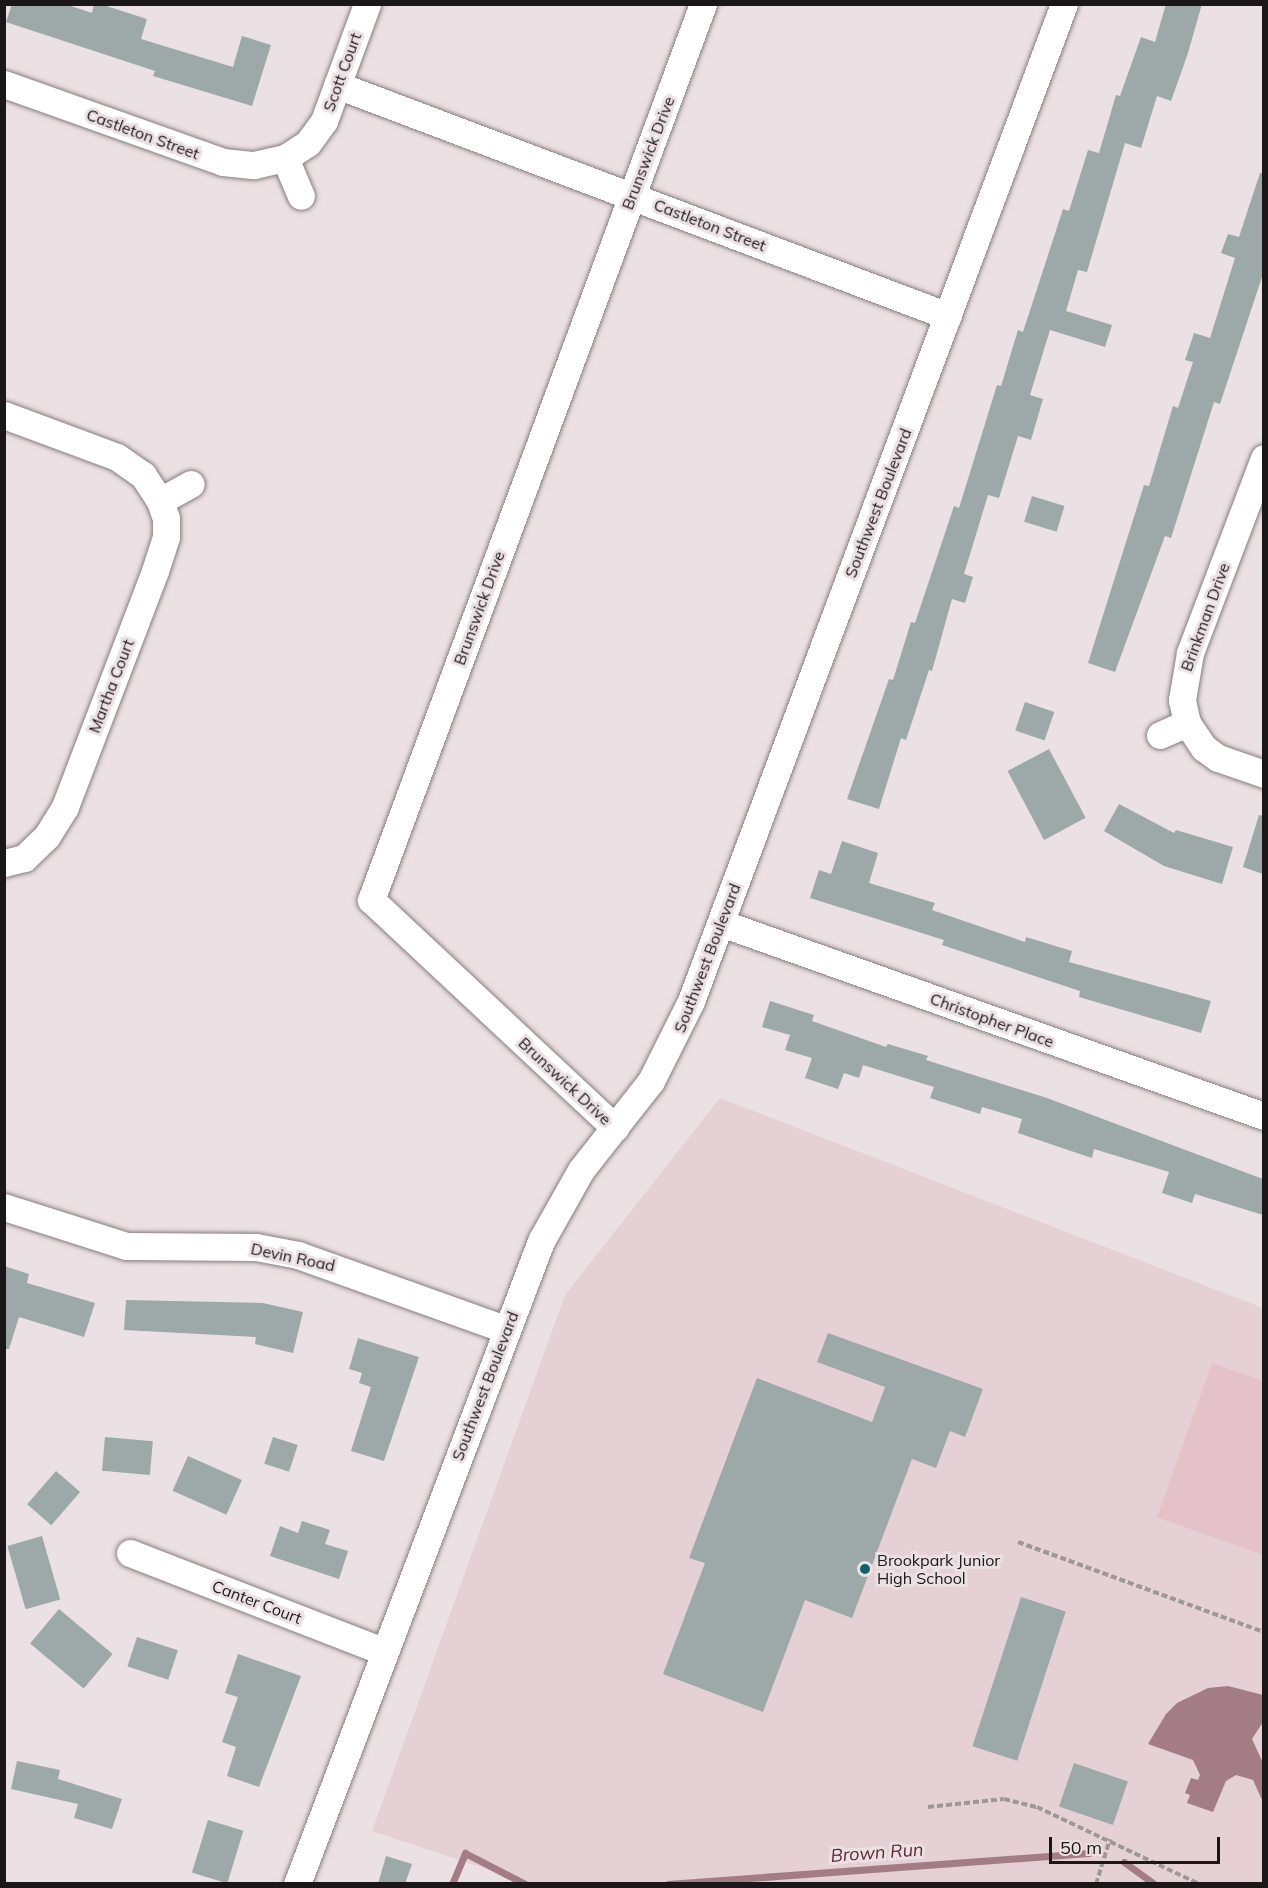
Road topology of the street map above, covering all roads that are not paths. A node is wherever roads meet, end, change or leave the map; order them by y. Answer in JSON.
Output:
{"nodes":[{"id":1,"x":367,"y":4,"type":"edge"},
{"id":2,"x":703,"y":4,"type":"edge"},
{"id":3,"x":1064,"y":4,"type":"edge"},
{"id":4,"x":4,"y":84,"type":"edge"},
{"id":5,"x":338,"y":85,"type":"junction"},
{"id":6,"x":285,"y":158,"type":"junction"},
{"id":7,"x":631,"y":195,"type":"junction"},
{"id":8,"x":301,"y":196,"type":"dead end"},
{"id":9,"x":948,"y":316,"type":"junction"},
{"id":10,"x":4,"y":416,"type":"edge"},
{"id":11,"x":1263,"y":458,"type":"edge"},
{"id":12,"x":191,"y":484,"type":"dead end"},
{"id":13,"x":160,"y":501,"type":"junction"},
{"id":14,"x":1187,"y":723,"type":"junction"},
{"id":15,"x":1160,"y":735,"type":"dead end"},
{"id":16,"x":1263,"y":774,"type":"edge"},
{"id":17,"x":14,"y":860,"type":"edge"},
{"id":18,"x":721,"y":923,"type":"junction"},
{"id":19,"x":1263,"y":1116,"type":"edge"},
{"id":20,"x":615,"y":1128,"type":"junction"},
{"id":21,"x":4,"y":1207,"type":"edge"},
{"id":22,"x":505,"y":1329,"type":"junction"},
{"id":23,"x":130,"y":1553,"type":"dead end"},
{"id":24,"x":383,"y":1651,"type":"junction"},
{"id":25,"x":297,"y":1884,"type":"edge"}],
"edges":[{"from":1,"to":5,"type":"street","name":"Scott Court"},
{"from":2,"to":7,"type":"street","name":"Brunswick Drive"},
{"from":3,"to":9,"type":"street","name":"Southwest Boulevard"},
{"from":4,"to":6,"type":"street","name":"Castleton Street"},
{"from":5,"to":6,"type":"street","name":"Scott Court"},
{"from":5,"to":7,"type":"street","name":"Castleton Street"},
{"from":6,"to":8,"type":"street"},
{"from":7,"to":9,"type":"street","name":"Castleton Street"},
{"from":7,"to":20,"type":"street","name":"Brunswick Drive"},
{"from":9,"to":18,"type":"street","name":"Southwest Boulevard"},
{"from":10,"to":13,"type":"street"},
{"from":11,"to":14,"type":"street","name":"Brinkman Drive"},
{"from":12,"to":13,"type":"street"},
{"from":13,"to":17,"type":"street","name":"Martha Court"},
{"from":14,"to":15,"type":"street"},
{"from":14,"to":16,"type":"street","name":"Brinkman Drive"},
{"from":18,"to":19,"type":"street","name":"Christopher Place"},
{"from":18,"to":20,"type":"street","name":"Southwest Boulevard"},
{"from":20,"to":22,"type":"street","name":"Southwest Boulevard"},
{"from":21,"to":22,"type":"street","name":"Devin Road"},
{"from":22,"to":24,"type":"street","name":"Southwest Boulevard"},
{"from":23,"to":24,"type":"street","name":"Canter Court"},
{"from":24,"to":25,"type":"street","name":"Southwest Boulevard"}]}
